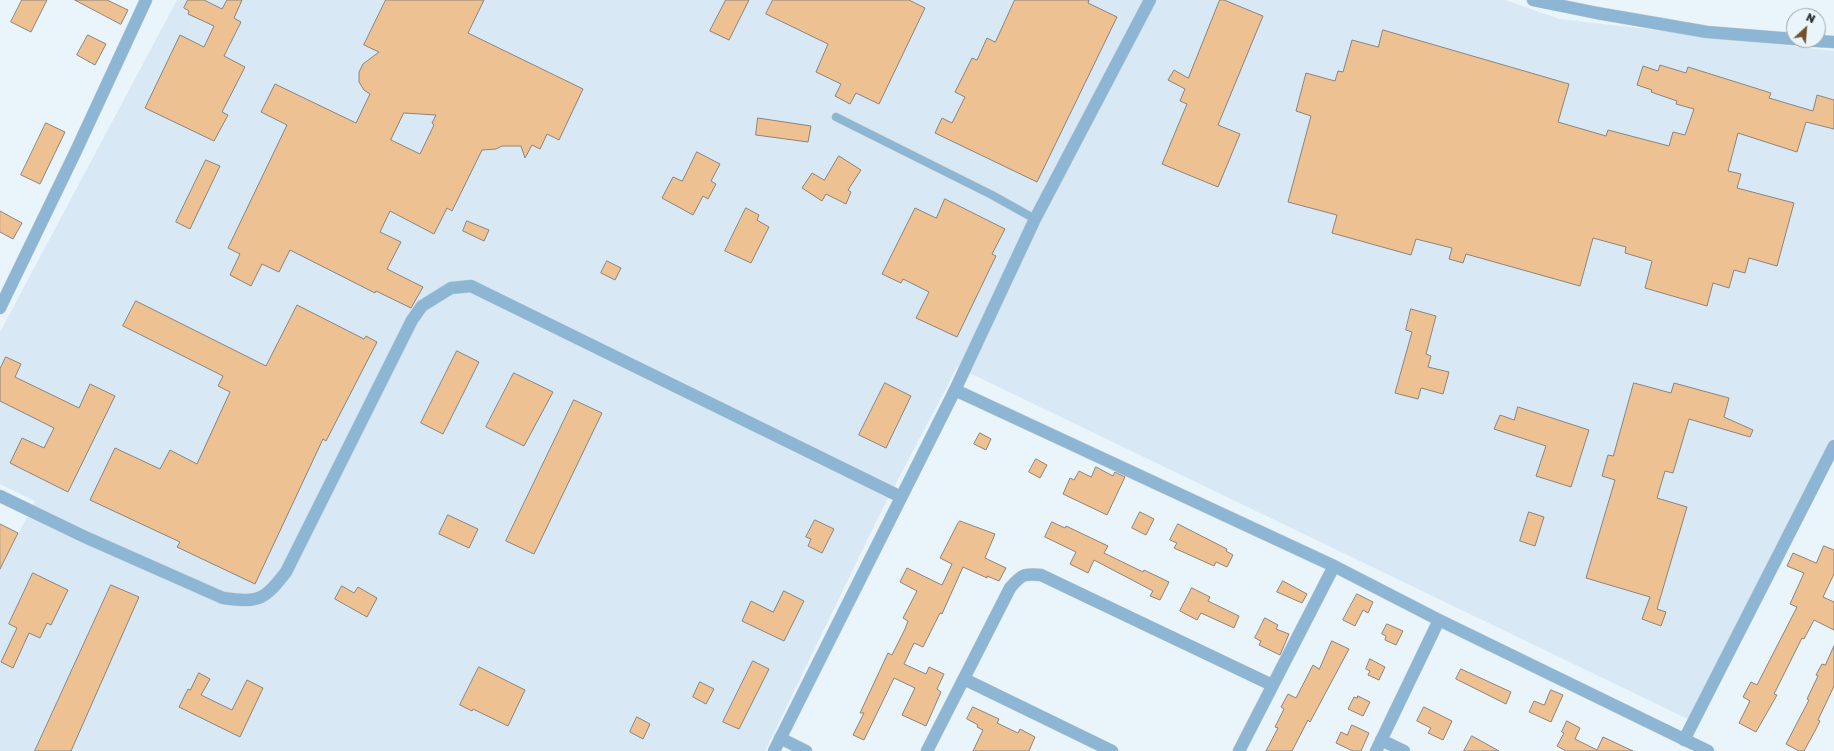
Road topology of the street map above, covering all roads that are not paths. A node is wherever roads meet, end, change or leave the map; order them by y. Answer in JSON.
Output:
{"nodes":[{"id":1,"x":146,"y":0,"type":"edge"},
{"id":2,"x":1150,"y":0,"type":"edge"},
{"id":3,"x":1533,"y":0,"type":"edge"},
{"id":4,"x":1786,"y":39,"type":"edge"},
{"id":5,"x":836,"y":117,"type":"dead end"},
{"id":6,"x":1035,"y":219,"type":"junction"},
{"id":7,"x":0,"y":308,"type":"edge"},
{"id":8,"x":955,"y":390,"type":"junction"},
{"id":9,"x":1834,"y":446,"type":"edge"},
{"id":10,"x":0,"y":496,"type":"edge"},
{"id":11,"x":901,"y":497,"type":"junction"},
{"id":12,"x":1334,"y":566,"type":"junction"},
{"id":13,"x":1439,"y":620,"type":"junction"},
{"id":14,"x":964,"y":679,"type":"junction"},
{"id":15,"x":1272,"y":685,"type":"junction"},
{"id":16,"x":780,"y":738,"type":"junction"},
{"id":17,"x":1381,"y":740,"type":"junction"},
{"id":18,"x":1684,"y":740,"type":"junction"},
{"id":19,"x":774,"y":751,"type":"edge"},
{"id":20,"x":806,"y":751,"type":"edge"},
{"id":21,"x":927,"y":751,"type":"edge"},
{"id":22,"x":1112,"y":751,"type":"edge"},
{"id":23,"x":1239,"y":751,"type":"edge"},
{"id":24,"x":1376,"y":751,"type":"edge"},
{"id":25,"x":1404,"y":751,"type":"edge"},
{"id":26,"x":1708,"y":751,"type":"edge"}],
"edges":[{"from":1,"to":7,"type":"street"},
{"from":2,"to":6,"type":"street"},
{"from":3,"to":4,"type":"street"},
{"from":5,"to":6,"type":"lane"},
{"from":6,"to":8,"type":"street"},
{"from":8,"to":11,"type":"street"},
{"from":8,"to":12,"type":"street"},
{"from":9,"to":18,"type":"street"},
{"from":10,"to":11,"type":"street"},
{"from":11,"to":16,"type":"street"},
{"from":12,"to":13,"type":"street"},
{"from":12,"to":15,"type":"street"},
{"from":13,"to":17,"type":"street"},
{"from":13,"to":18,"type":"street"},
{"from":14,"to":15,"type":"street"},
{"from":14,"to":21,"type":"street"},
{"from":14,"to":22,"type":"street"},
{"from":15,"to":23,"type":"street"},
{"from":16,"to":19,"type":"street"},
{"from":16,"to":20,"type":"street"},
{"from":17,"to":24,"type":"street"},
{"from":17,"to":25,"type":"street"},
{"from":18,"to":26,"type":"street"}]}
